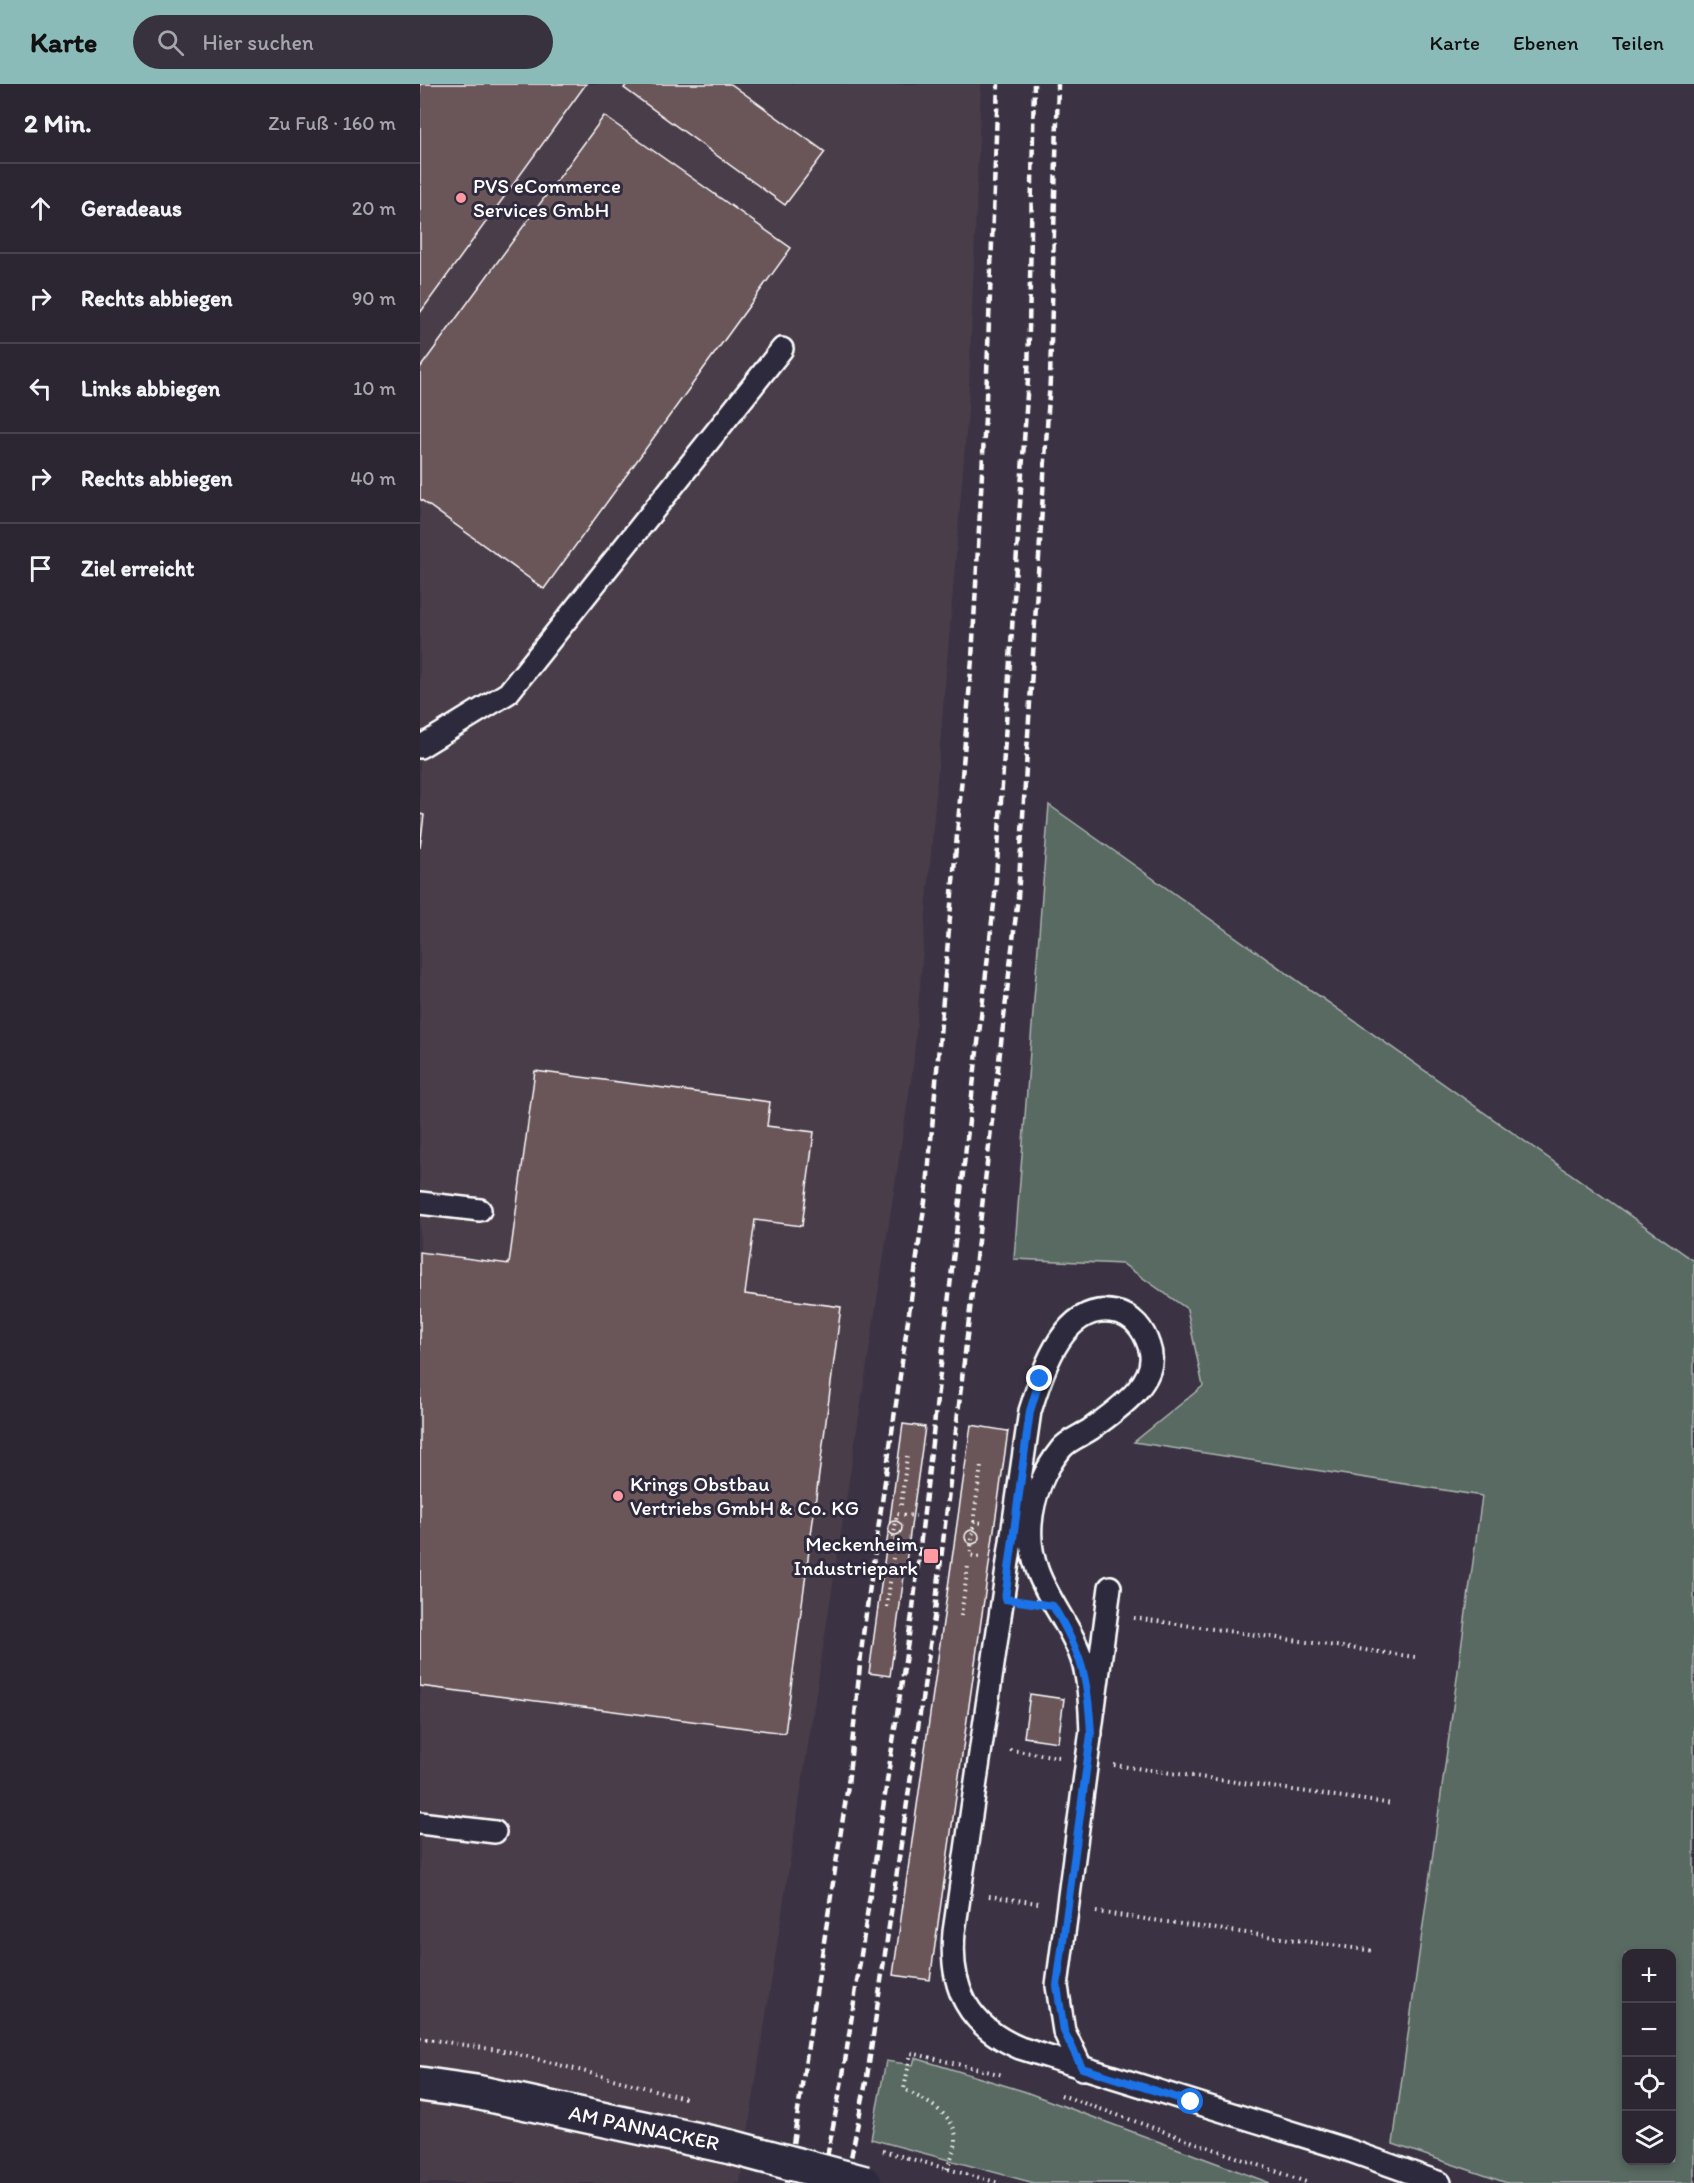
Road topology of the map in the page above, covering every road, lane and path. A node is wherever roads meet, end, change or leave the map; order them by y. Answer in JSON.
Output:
{"nodes":[{"id":1,"x":782,"y":349,"type":"dead end"},
{"id":2,"x":420,"y":747,"type":"edge"},
{"id":3,"x":420,"y":1203,"type":"edge"},
{"id":4,"x":480,"y":1210,"type":"dead end"},
{"id":5,"x":907,"y":1456,"type":"dead end"},
{"id":6,"x":981,"y":1466,"type":"dead end"},
{"id":7,"x":901,"y":1505,"type":"dead end"},
{"id":8,"x":916,"y":1516,"type":"dead end"},
{"id":9,"x":974,"y":1516,"type":"dead end"},
{"id":10,"x":913,"y":1544,"type":"dead end"},
{"id":11,"x":893,"y":1558,"type":"dead end"},
{"id":12,"x":968,"y":1566,"type":"dead end"},
{"id":13,"x":1110,"y":1587,"type":"dead end"},
{"id":14,"x":887,"y":1607,"type":"dead end"},
{"id":15,"x":1106,"y":1613,"type":"junction"},
{"id":16,"x":961,"y":1616,"type":"dead end"},
{"id":17,"x":1415,"y":1657,"type":"dead end"},
{"id":18,"x":1091,"y":1734,"type":"junction"},
{"id":19,"x":981,"y":1746,"type":"junction"},
{"id":20,"x":1087,"y":1762,"type":"junction"},
{"id":21,"x":1393,"y":1804,"type":"dead end"},
{"id":22,"x":420,"y":1823,"type":"edge"},
{"id":23,"x":495,"y":1832,"type":"dead end"},
{"id":24,"x":961,"y":1892,"type":"junction"},
{"id":25,"x":1066,"y":1907,"type":"junction"},
{"id":26,"x":1374,"y":1951,"type":"dead end"},
{"id":27,"x":420,"y":2038,"type":"edge"},
{"id":28,"x":1082,"y":2068,"type":"junction"},
{"id":29,"x":1012,"y":2077,"type":"dead end"},
{"id":30,"x":420,"y":2084,"type":"edge"},
{"id":31,"x":1056,"y":2093,"type":"dead end"},
{"id":32,"x":692,"y":2100,"type":"dead end"},
{"id":33,"x":908,"y":2158,"type":"dead end"},
{"id":34,"x":947,"y":2169,"type":"junction"},
{"id":35,"x":865,"y":2183,"type":"edge"},
{"id":36,"x":999,"y":2183,"type":"edge"},
{"id":37,"x":1309,"y":2183,"type":"edge"},
{"id":38,"x":1440,"y":2183,"type":"edge"}],
"edges":[{"from":1,"to":2,"type":"lane"},
{"from":3,"to":4,"type":"lane"},
{"from":5,"to":7,"type":"path"},
{"from":6,"to":9,"type":"path"},
{"from":8,"to":10,"type":"path"},
{"from":11,"to":14,"type":"path"},
{"from":12,"to":16,"type":"path"},
{"from":13,"to":15,"type":"lane"},
{"from":15,"to":17,"type":"path"},
{"from":15,"to":18,"type":"lane"},
{"from":18,"to":19,"type":"lane"},
{"from":18,"to":20,"type":"lane"},
{"from":19,"to":20,"type":"path"},
{"from":19,"to":24,"type":"lane"},
{"from":20,"to":21,"type":"path"},
{"from":20,"to":25,"type":"lane"},
{"from":22,"to":23,"type":"lane"},
{"from":24,"to":25,"type":"path"},
{"from":24,"to":28,"type":"lane"},
{"from":25,"to":26,"type":"path"},
{"from":25,"to":28,"type":"lane"},
{"from":27,"to":32,"type":"path"},
{"from":28,"to":38,"type":"lane"},
{"from":29,"to":34,"type":"path"},
{"from":30,"to":35,"type":"main road","name":"AM PANNACKER","bridge":true},
{"from":31,"to":37,"type":"path"},
{"from":33,"to":34,"type":"path"},
{"from":34,"to":36,"type":"path"}]}
